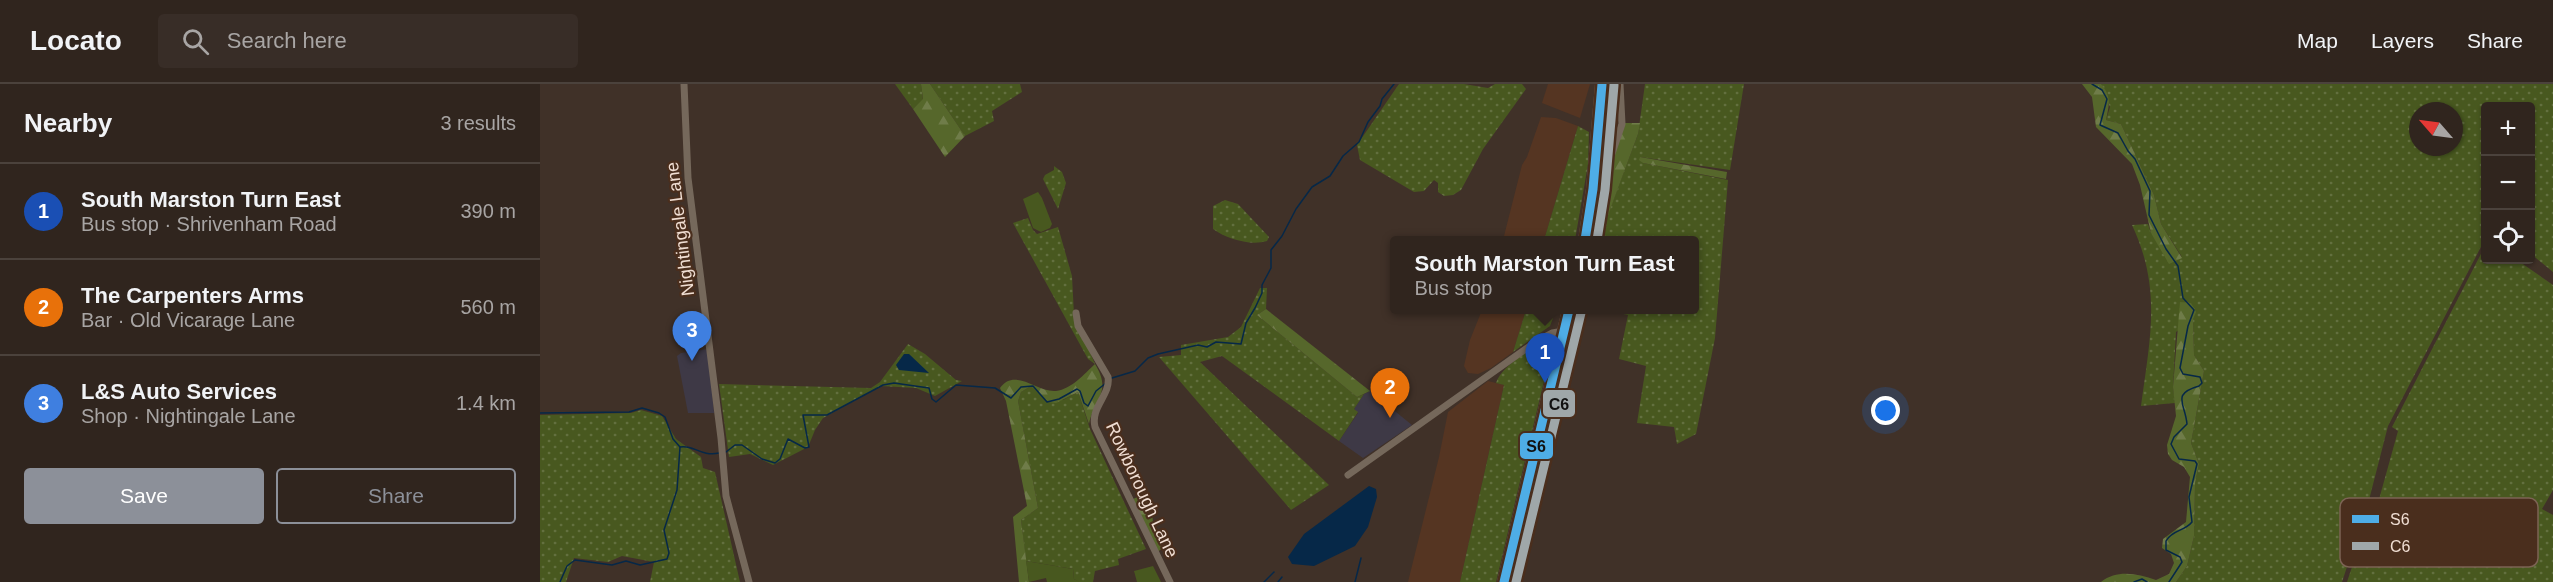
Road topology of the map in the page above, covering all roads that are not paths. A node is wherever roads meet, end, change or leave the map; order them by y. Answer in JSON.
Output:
{"nodes":[{"id":1,"x":684,"y":84,"type":"edge"},
{"id":2,"x":1602,"y":84,"type":"edge"},
{"id":3,"x":1620,"y":84,"type":"edge"},
{"id":4,"x":1590,"y":210,"type":"junction"},
{"id":5,"x":1586,"y":236,"type":"edge"},
{"id":6,"x":1076,"y":313,"type":"dead end"},
{"id":7,"x":1568,"y":314,"type":"edge"},
{"id":8,"x":1564,"y":331,"type":"junction"},
{"id":9,"x":1348,"y":475,"type":"dead end"},
{"id":10,"x":749,"y":582,"type":"edge"},
{"id":11,"x":1170,"y":582,"type":"edge"},
{"id":12,"x":1504,"y":582,"type":"edge"}],
"edges":[{"from":1,"to":10,"type":"street","name":"Nightingale Lane"},
{"from":2,"to":4,"type":"highway"},
{"from":3,"to":4,"type":"street"},
{"from":4,"to":5,"type":"highway"},
{"from":6,"to":11,"type":"street","name":"Rowborough Lane"},
{"from":7,"to":8,"type":"highway"},
{"from":8,"to":9,"type":"street"},
{"from":8,"to":12,"type":"highway"}]}
